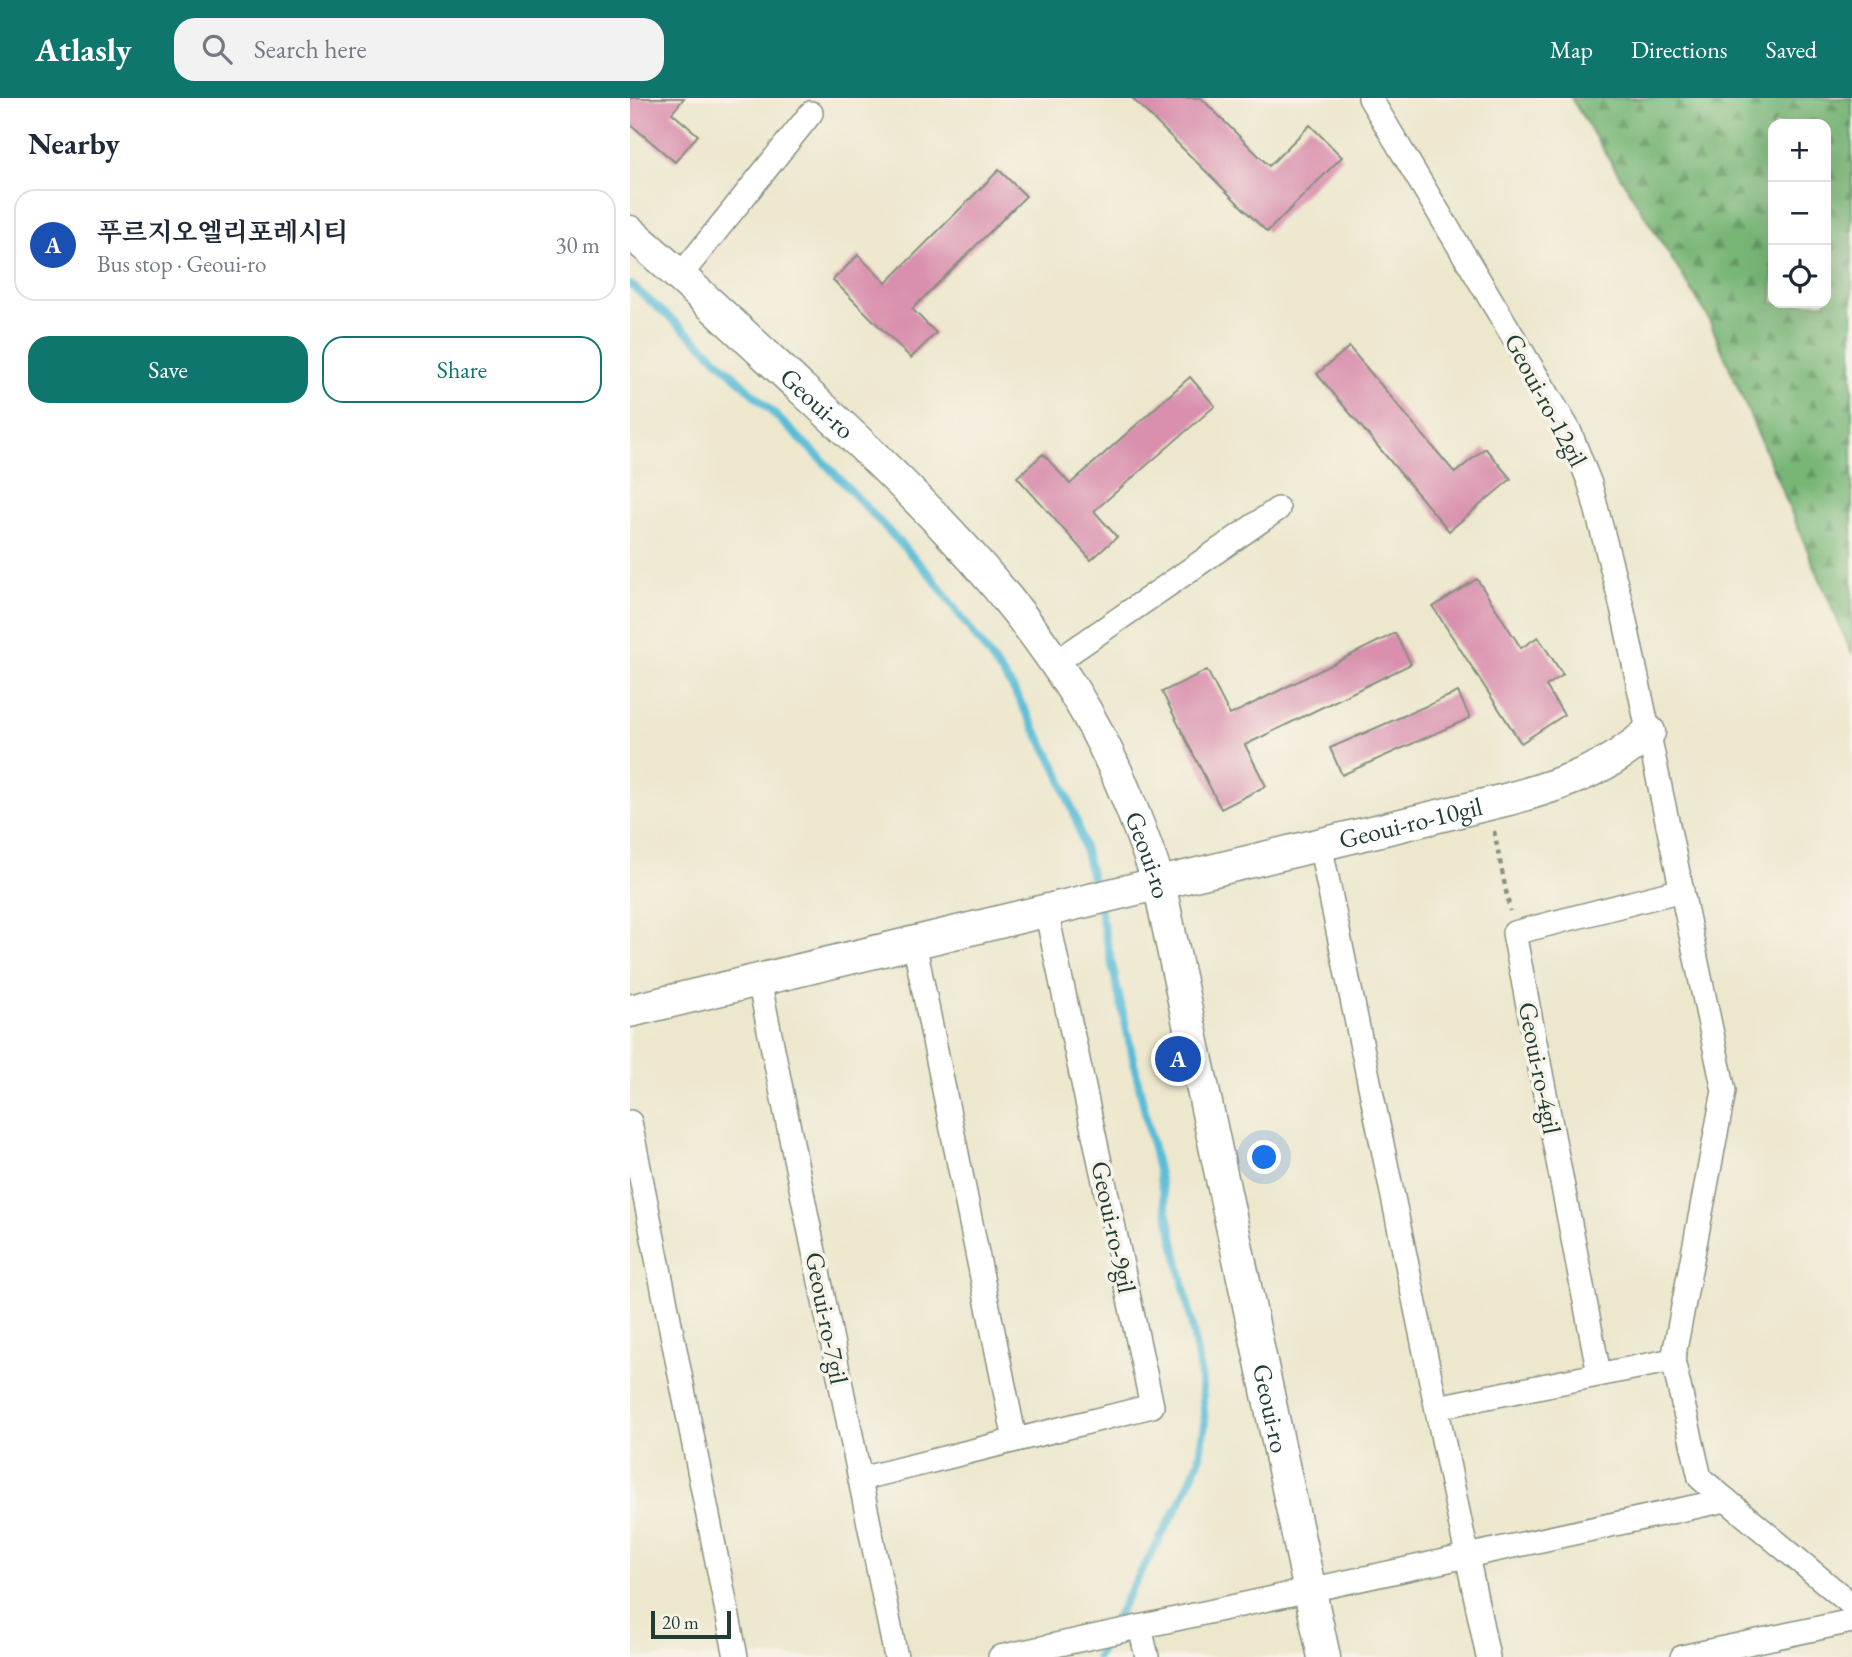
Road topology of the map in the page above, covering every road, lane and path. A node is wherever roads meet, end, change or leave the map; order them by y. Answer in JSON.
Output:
{"nodes":[{"id":1,"x":1370,"y":98,"type":"edge"},
{"id":2,"x":811,"y":113,"type":"dead end"},
{"id":3,"x":630,"y":232,"type":"edge"},
{"id":4,"x":680,"y":276,"type":"junction"},
{"id":5,"x":1278,"y":509,"type":"dead end"},
{"id":6,"x":1055,"y":663,"type":"junction"},
{"id":7,"x":1649,"y":732,"type":"junction"},
{"id":8,"x":1489,"y":804,"type":"junction"},
{"id":9,"x":1320,"y":844,"type":"junction"},
{"id":10,"x":1159,"y":883,"type":"junction"},
{"id":11,"x":1682,"y":890,"type":"junction"},
{"id":12,"x":1056,"y":908,"type":"junction"},
{"id":13,"x":1514,"y":933,"type":"junction"},
{"id":14,"x":914,"y":942,"type":"junction"},
{"id":15,"x":759,"y":980,"type":"junction"},
{"id":16,"x":630,"y":1011,"type":"edge"},
{"id":17,"x":630,"y":1122,"type":"edge"},
{"id":18,"x":1673,"y":1360,"type":"junction"},
{"id":19,"x":1599,"y":1374,"type":"junction"},
{"id":20,"x":1437,"y":1407,"type":"junction"},
{"id":21,"x":1015,"y":1440,"type":"junction"},
{"id":22,"x":860,"y":1479,"type":"junction"},
{"id":23,"x":1726,"y":1500,"type":"junction"},
{"id":24,"x":1467,"y":1556,"type":"junction"},
{"id":25,"x":1310,"y":1590,"type":"junction"},
{"id":26,"x":1852,"y":1605,"type":"edge"},
{"id":27,"x":1852,"y":1621,"type":"edge"},
{"id":28,"x":1140,"y":1627,"type":"junction"},
{"id":29,"x":736,"y":1657,"type":"edge"},
{"id":30,"x":895,"y":1657,"type":"edge"},
{"id":31,"x":1000,"y":1657,"type":"edge"},
{"id":32,"x":1147,"y":1657,"type":"edge"},
{"id":33,"x":1324,"y":1657,"type":"edge"},
{"id":34,"x":1488,"y":1657,"type":"edge"},
{"id":35,"x":1682,"y":1657,"type":"edge"}],
"edges":[{"from":1,"to":7,"type":"street","name":"Geoui-ro-12gil"},
{"from":2,"to":4,"type":"street"},
{"from":3,"to":4,"type":"street","name":"Geoui-ro"},
{"from":4,"to":6,"type":"street","name":"Geoui-ro"},
{"from":5,"to":6,"type":"street"},
{"from":6,"to":10,"type":"street","name":"Geoui-ro"},
{"from":7,"to":8,"type":"street","name":"Geoui-ro-10gil"},
{"from":7,"to":11,"type":"street"},
{"from":8,"to":9,"type":"street","name":"Geoui-ro-10gil"},
{"from":8,"to":13,"type":"path"},
{"from":9,"to":10,"type":"street","name":"Geoui-ro-10gil"},
{"from":9,"to":20,"type":"street"},
{"from":10,"to":12,"type":"street"},
{"from":10,"to":25,"type":"street","name":"Geoui-ro"},
{"from":11,"to":13,"type":"street"},
{"from":11,"to":18,"type":"street"},
{"from":12,"to":14,"type":"street"},
{"from":12,"to":21,"type":"street","name":"Geoui-ro-9gil"},
{"from":13,"to":19,"type":"street","name":"Geoui-ro-4gil"},
{"from":14,"to":15,"type":"street"},
{"from":14,"to":21,"type":"street"},
{"from":15,"to":16,"type":"street"},
{"from":15,"to":22,"type":"street","name":"Geoui-ro-7gil"},
{"from":17,"to":29,"type":"street"},
{"from":18,"to":19,"type":"street"},
{"from":18,"to":23,"type":"street"},
{"from":19,"to":20,"type":"street"},
{"from":20,"to":24,"type":"street"},
{"from":21,"to":22,"type":"street","name":"Geoui-ro-9gil"},
{"from":22,"to":30,"type":"street","name":"Geoui-ro-7gil"},
{"from":23,"to":24,"type":"street"},
{"from":23,"to":26,"type":"street"},
{"from":24,"to":25,"type":"street"},
{"from":24,"to":34,"type":"street"},
{"from":25,"to":28,"type":"street"},
{"from":25,"to":33,"type":"street","name":"Geoui-ro"},
{"from":27,"to":35,"type":"street"},
{"from":28,"to":31,"type":"street"},
{"from":28,"to":32,"type":"street"}]}
